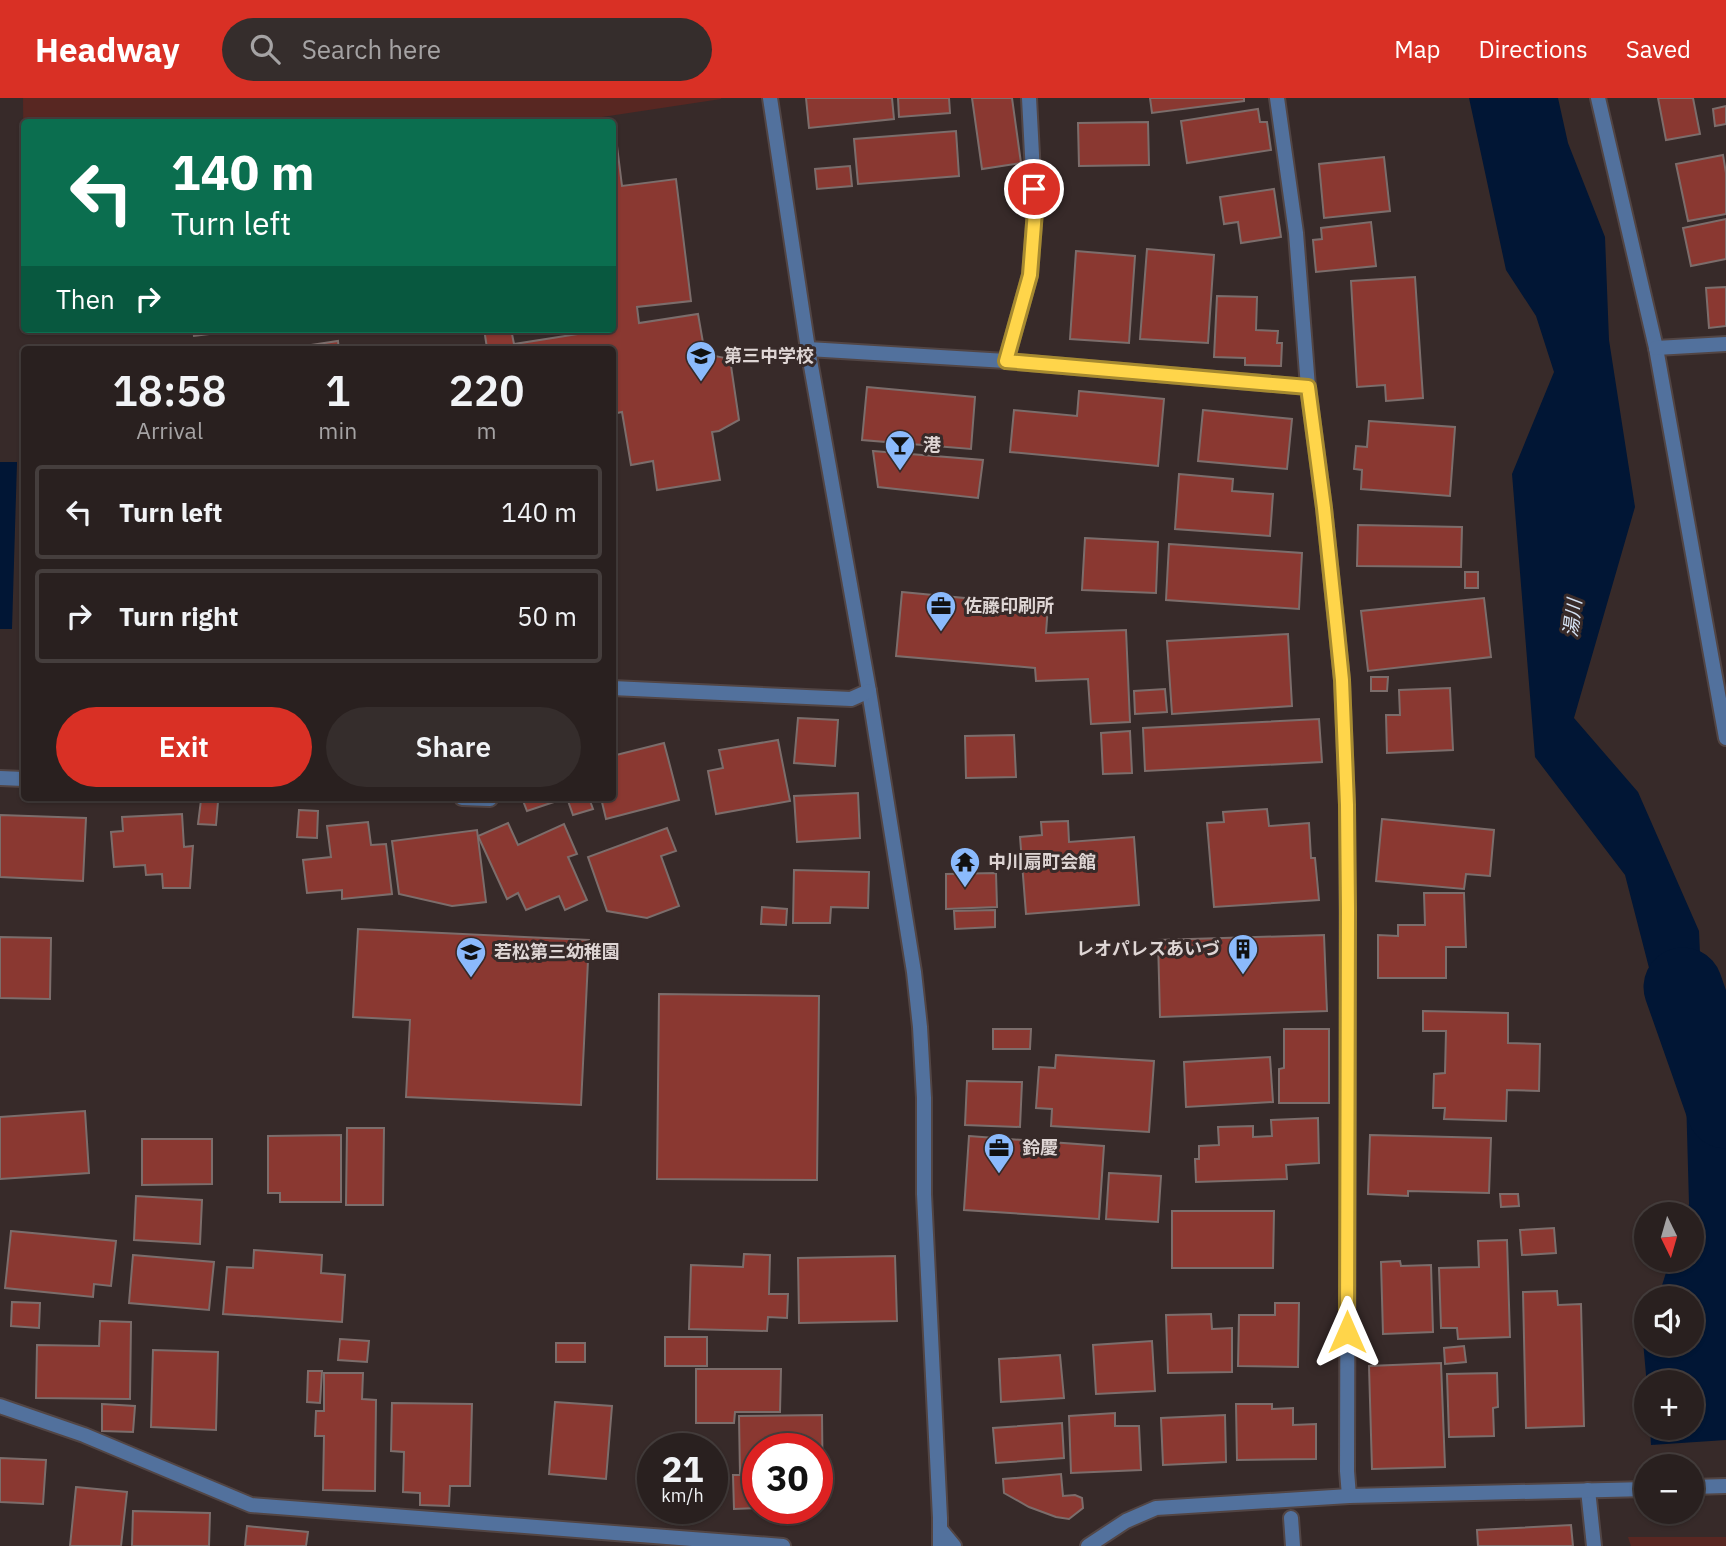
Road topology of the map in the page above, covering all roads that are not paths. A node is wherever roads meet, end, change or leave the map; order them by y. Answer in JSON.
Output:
{"nodes":[{"id":1,"x":770,"y":98,"type":"edge"},
{"id":2,"x":1029,"y":98,"type":"edge"},
{"id":3,"x":1277,"y":98,"type":"edge"},
{"id":4,"x":1598,"y":98,"type":"edge"},
{"id":5,"x":1726,"y":344,"type":"edge"},
{"id":6,"x":1656,"y":348,"type":"junction"},
{"id":7,"x":808,"y":349,"type":"junction"},
{"id":8,"x":1006,"y":361,"type":"junction"},
{"id":9,"x":1308,"y":387,"type":"junction"},
{"id":10,"x":616,"y":688,"type":"edge"},
{"id":11,"x":869,"y":691,"type":"junction"},
{"id":12,"x":1726,"y":737,"type":"edge"},
{"id":13,"x":0,"y":778,"type":"edge"},
{"id":14,"x":21,"y":779,"type":"edge"},
{"id":15,"x":0,"y":1406,"type":"edge"},
{"id":16,"x":1726,"y":1486,"type":"edge"},
{"id":17,"x":1704,"y":1487,"type":"edge"},
{"id":18,"x":1634,"y":1489,"type":"edge"},
{"id":19,"x":1588,"y":1490,"type":"junction"},
{"id":20,"x":1349,"y":1496,"type":"junction"},
{"id":21,"x":1291,"y":1517,"type":"dead end"},
{"id":22,"x":940,"y":1529,"type":"junction"},
{"id":23,"x":783,"y":1546,"type":"edge"},
{"id":24,"x":940,"y":1546,"type":"edge"},
{"id":25,"x":954,"y":1546,"type":"edge"},
{"id":26,"x":1088,"y":1546,"type":"edge"},
{"id":27,"x":1293,"y":1546,"type":"edge"},
{"id":28,"x":1594,"y":1546,"type":"edge"}],
"edges":[{"from":1,"to":7,"type":"street"},
{"from":2,"to":8,"type":"street"},
{"from":3,"to":9,"type":"street"},
{"from":4,"to":6,"type":"street"},
{"from":5,"to":6,"type":"street"},
{"from":6,"to":12,"type":"street"},
{"from":7,"to":8,"type":"street"},
{"from":7,"to":11,"type":"street"},
{"from":8,"to":9,"type":"street"},
{"from":9,"to":20,"type":"street"},
{"from":10,"to":11,"type":"street"},
{"from":11,"to":22,"type":"street"},
{"from":13,"to":14,"type":"street"},
{"from":15,"to":23,"type":"street"},
{"from":16,"to":17,"type":"street"},
{"from":18,"to":19,"type":"street"},
{"from":19,"to":20,"type":"street"},
{"from":19,"to":28,"type":"street"},
{"from":20,"to":26,"type":"street"},
{"from":21,"to":27,"type":"street"},
{"from":22,"to":24,"type":"street"},
{"from":22,"to":25,"type":"street"}]}
